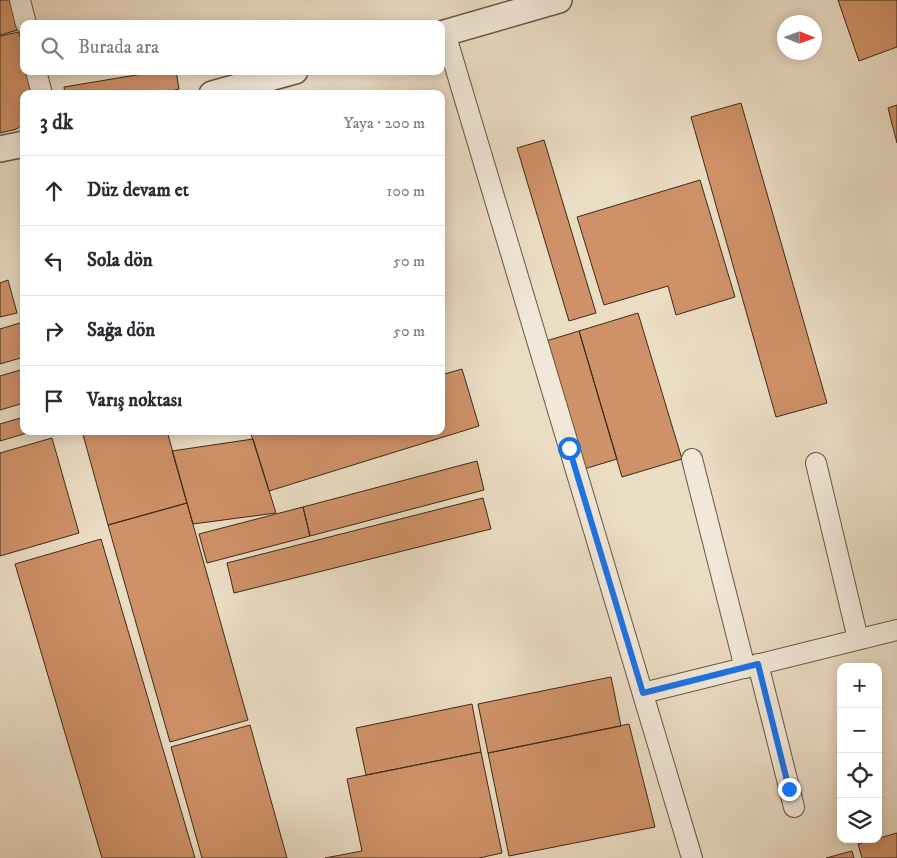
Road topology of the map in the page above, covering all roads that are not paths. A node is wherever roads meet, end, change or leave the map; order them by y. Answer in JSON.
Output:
{"nodes":[{"id":1,"x":20,"y":0,"type":"edge"},
{"id":2,"x":559,"y":0,"type":"edge"},
{"id":3,"x":25,"y":20,"type":"edge"},
{"id":4,"x":445,"y":33,"type":"edge"},
{"id":5,"x":445,"y":41,"type":"edge"},
{"id":6,"x":37,"y":75,"type":"edge"},
{"id":7,"x":280,"y":75,"type":"edge"},
{"id":8,"x":41,"y":90,"type":"edge"},
{"id":9,"x":226,"y":90,"type":"edge"},
{"id":10,"x":20,"y":145,"type":"edge"},
{"id":11,"x":0,"y":149,"type":"edge"},
{"id":12,"x":692,"y":459,"type":"dead end"},
{"id":13,"x":816,"y":463,"type":"dead end"},
{"id":14,"x":897,"y":630,"type":"edge"},
{"id":15,"x":858,"y":639,"type":"junction"},
{"id":16,"x":751,"y":666,"type":"junction"},
{"id":17,"x":643,"y":693,"type":"junction"},
{"id":18,"x":794,"y":807,"type":"dead end"},
{"id":19,"x":692,"y":858,"type":"edge"}],
"edges":[{"from":1,"to":3,"type":"street"},
{"from":2,"to":4,"type":"street"},
{"from":5,"to":17,"type":"street"},
{"from":6,"to":8,"type":"street"},
{"from":7,"to":9,"type":"street"},
{"from":10,"to":11,"type":"street"},
{"from":12,"to":16,"type":"street"},
{"from":13,"to":15,"type":"street"},
{"from":14,"to":15,"type":"street"},
{"from":15,"to":16,"type":"street"},
{"from":16,"to":17,"type":"street"},
{"from":16,"to":18,"type":"street"},
{"from":17,"to":19,"type":"street"}]}
